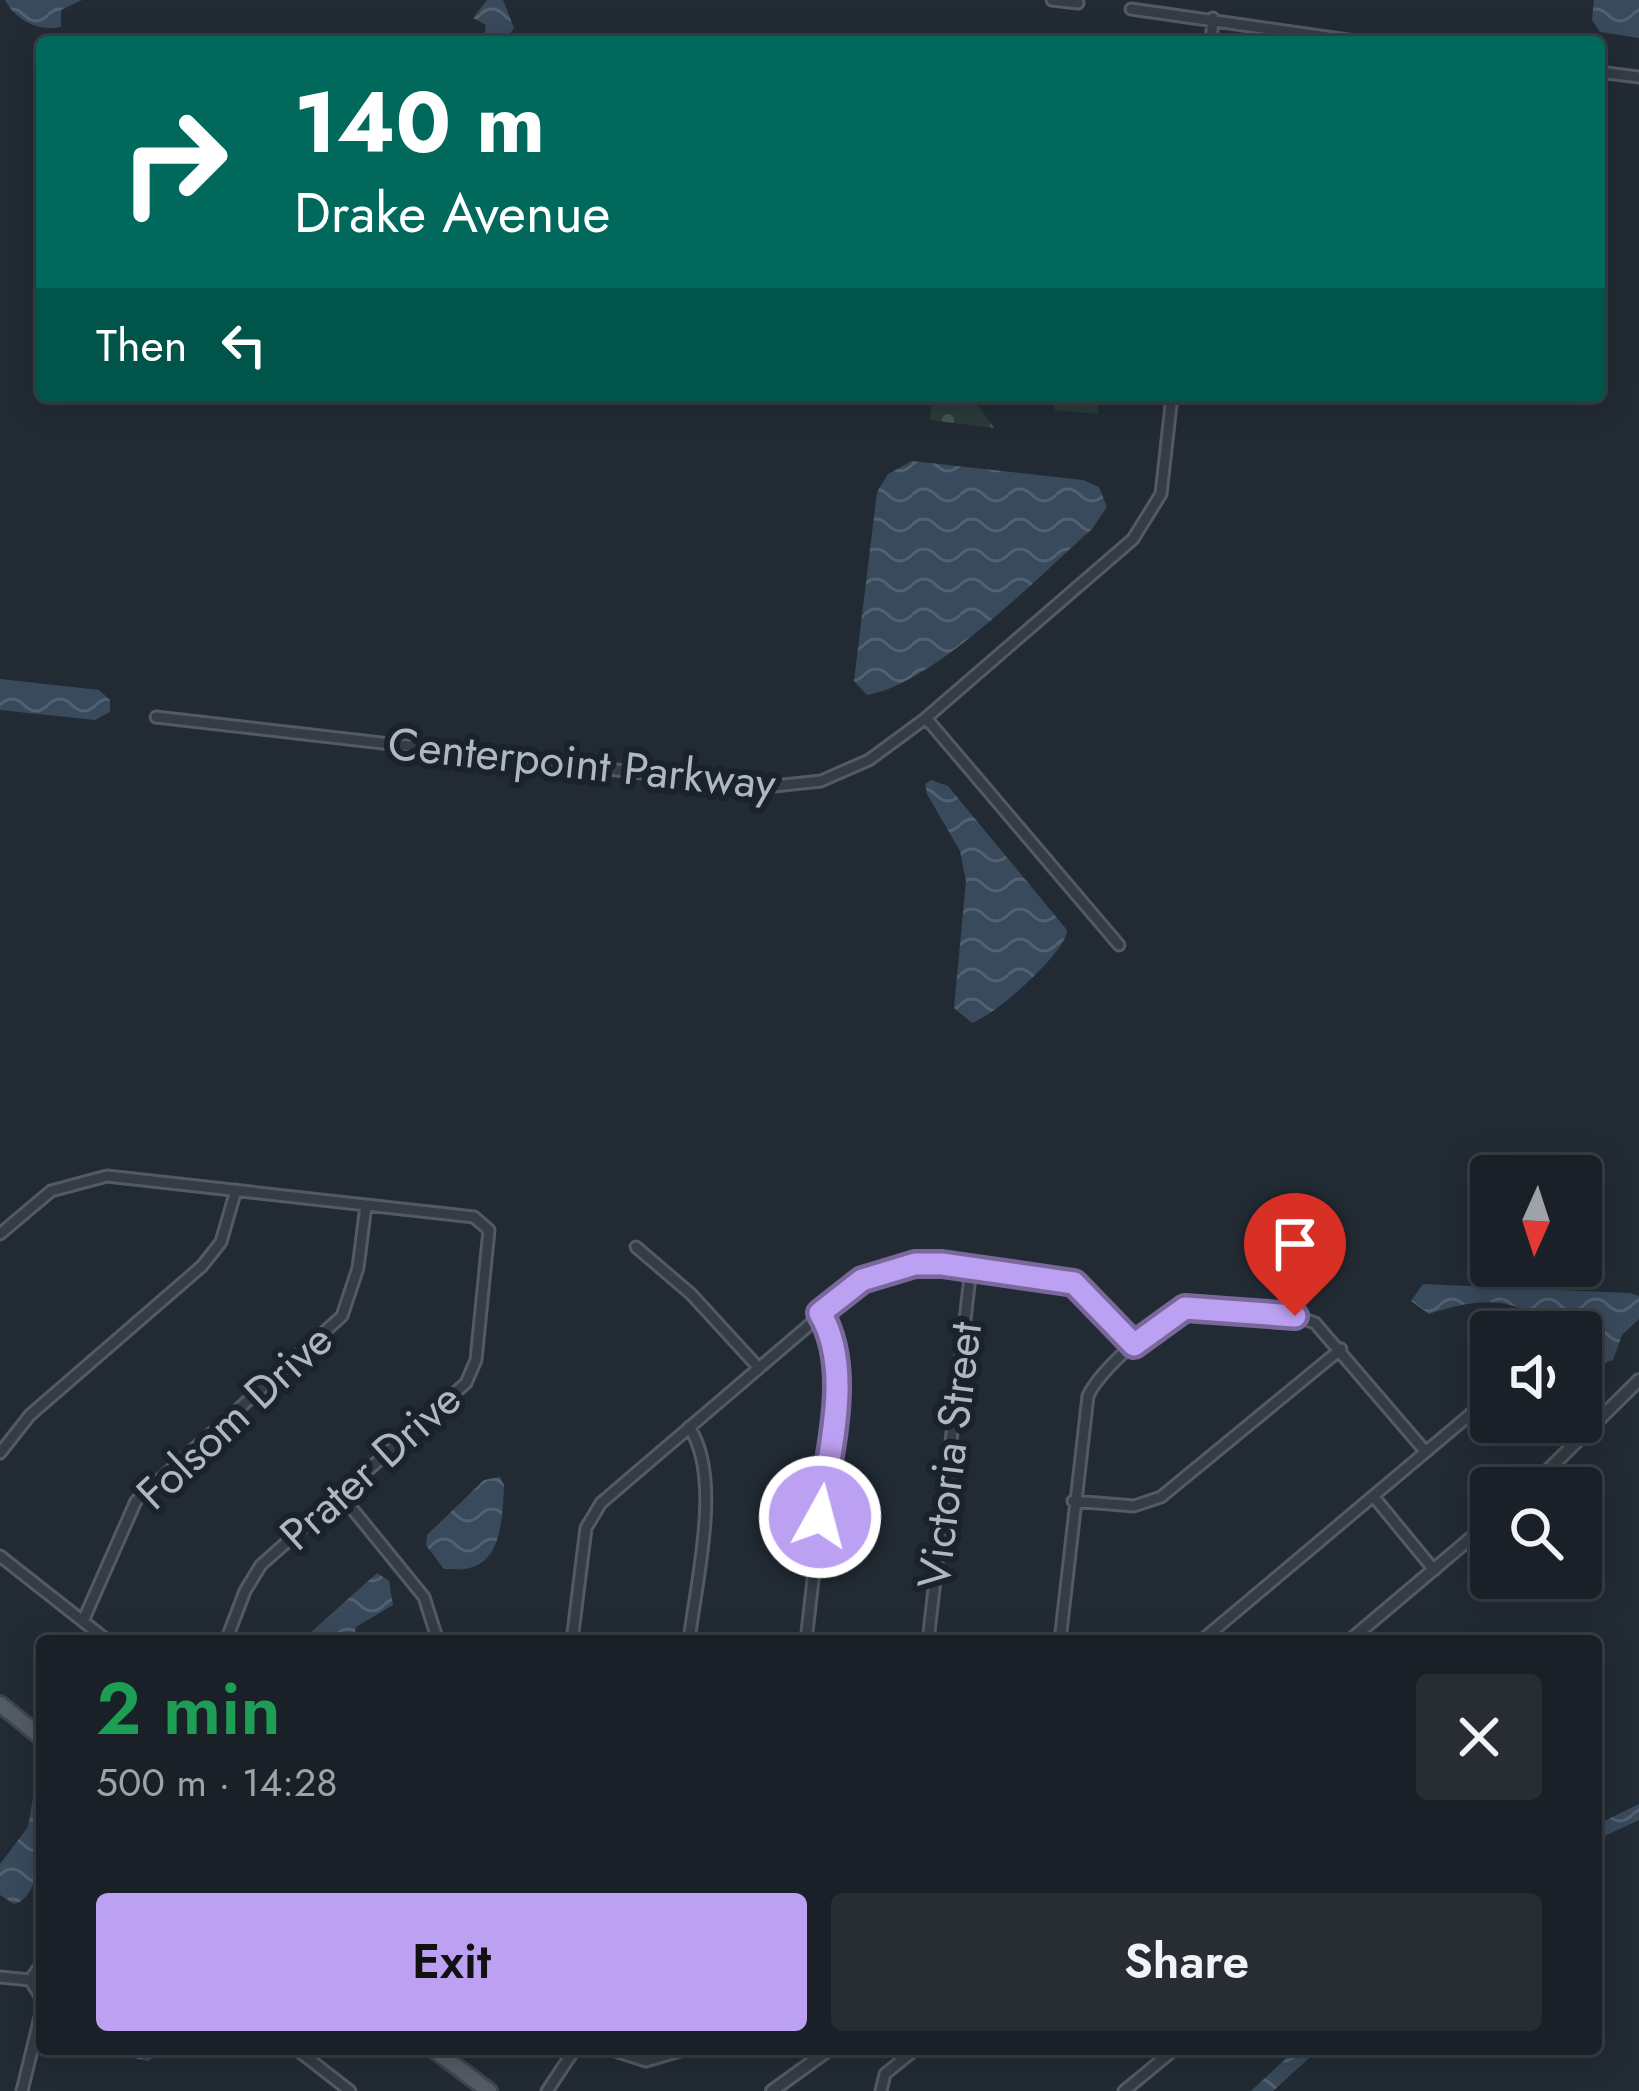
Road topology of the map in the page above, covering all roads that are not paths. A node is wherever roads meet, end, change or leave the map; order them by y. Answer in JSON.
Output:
{"nodes":[{"id":1,"x":1052,"y":0,"type":"edge"},
{"id":2,"x":1078,"y":3,"type":"dead end"},
{"id":3,"x":1131,"y":9,"type":"dead end"},
{"id":4,"x":1214,"y":19,"type":"junction"},
{"id":5,"x":1212,"y":36,"type":"edge"},
{"id":6,"x":1323,"y":36,"type":"edge"},
{"id":7,"x":1605,"y":73,"type":"edge"},
{"id":8,"x":1639,"y":76,"type":"edge"},
{"id":9,"x":1171,"y":402,"type":"edge"},
{"id":10,"x":156,"y":717,"type":"dead end"},
{"id":11,"x":926,"y":718,"type":"junction"},
{"id":12,"x":1119,"y":944,"type":"dead end"},
{"id":13,"x":236,"y":1190,"type":"junction"},
{"id":14,"x":365,"y":1204,"type":"junction"},
{"id":15,"x":0,"y":1234,"type":"edge"},
{"id":16,"x":637,"y":1247,"type":"dead end"},
{"id":17,"x":970,"y":1268,"type":"junction"},
{"id":18,"x":820,"y":1313,"type":"junction"},
{"id":19,"x":1134,"y":1345,"type":"junction"},
{"id":20,"x":1341,"y":1349,"type":"junction"},
{"id":21,"x":757,"y":1366,"type":"junction"},
{"id":22,"x":1639,"y":1380,"type":"edge"},
{"id":23,"x":1470,"y":1414,"type":"edge"},
{"id":24,"x":689,"y":1427,"type":"junction"},
{"id":25,"x":1425,"y":1451,"type":"junction"},
{"id":26,"x":0,"y":1453,"type":"edge"},
{"id":27,"x":1551,"y":1467,"type":"edge"},
{"id":28,"x":341,"y":1495,"type":"junction"},
{"id":29,"x":1374,"y":1497,"type":"junction"},
{"id":30,"x":1073,"y":1502,"type":"junction"},
{"id":31,"x":1470,"y":1539,"type":"edge"},
{"id":32,"x":0,"y":1556,"type":"edge"},
{"id":33,"x":1434,"y":1570,"type":"junction"},
{"id":34,"x":83,"y":1621,"type":"junction"},
{"id":35,"x":100,"y":1635,"type":"edge"},
{"id":36,"x":228,"y":1635,"type":"edge"},
{"id":37,"x":437,"y":1635,"type":"edge"},
{"id":38,"x":573,"y":1635,"type":"edge"},
{"id":39,"x":690,"y":1635,"type":"edge"},
{"id":40,"x":807,"y":1635,"type":"edge"},
{"id":41,"x":929,"y":1635,"type":"edge"},
{"id":42,"x":1061,"y":1635,"type":"edge"},
{"id":43,"x":1208,"y":1635,"type":"edge"},
{"id":44,"x":1355,"y":1635,"type":"edge"},
{"id":45,"x":0,"y":1704,"type":"edge"},
{"id":46,"x":36,"y":1733,"type":"edge"},
{"id":47,"x":36,"y":1972,"type":"edge"},
{"id":48,"x":0,"y":1977,"type":"edge"},
{"id":49,"x":30,"y":1980,"type":"junction"},
{"id":50,"x":36,"y":1992,"type":"edge"},
{"id":51,"x":36,"y":2030,"type":"edge"},
{"id":52,"x":304,"y":2055,"type":"edge"},
{"id":53,"x":441,"y":2055,"type":"edge"},
{"id":54,"x":571,"y":2055,"type":"edge"},
{"id":55,"x":628,"y":2055,"type":"edge"},
{"id":56,"x":666,"y":2055,"type":"edge"},
{"id":57,"x":822,"y":2055,"type":"edge"},
{"id":58,"x":909,"y":2055,"type":"edge"},
{"id":59,"x":1161,"y":2055,"type":"edge"},
{"id":60,"x":22,"y":2091,"type":"edge"},
{"id":61,"x":349,"y":2091,"type":"edge"},
{"id":62,"x":489,"y":2091,"type":"edge"},
{"id":63,"x":547,"y":2091,"type":"edge"},
{"id":64,"x":772,"y":2091,"type":"edge"},
{"id":65,"x":881,"y":2091,"type":"edge"},
{"id":66,"x":1124,"y":2091,"type":"edge"}],
"edges":[{"from":1,"to":2,"type":"street"},
{"from":3,"to":4,"type":"street"},
{"from":4,"to":5,"type":"street"},
{"from":4,"to":6,"type":"street"},
{"from":7,"to":8,"type":"street"},
{"from":9,"to":11,"type":"street","name":"Centerpoint Parkway"},
{"from":10,"to":11,"type":"street","name":"Centerpoint Parkway"},
{"from":11,"to":12,"type":"street"},
{"from":13,"to":14,"type":"street"},
{"from":13,"to":15,"type":"street"},
{"from":13,"to":26,"type":"street"},
{"from":14,"to":28,"type":"street","name":"Prater Drive"},
{"from":14,"to":34,"type":"street","name":"Folsom Drive"},
{"from":16,"to":21,"type":"street"},
{"from":17,"to":18,"type":"street"},
{"from":17,"to":19,"type":"street"},
{"from":17,"to":41,"type":"street","name":"Victoria Street"},
{"from":18,"to":21,"type":"street"},
{"from":18,"to":40,"type":"street"},
{"from":19,"to":20,"type":"street"},
{"from":19,"to":30,"type":"street"},
{"from":20,"to":25,"type":"street"},
{"from":20,"to":30,"type":"street"},
{"from":21,"to":24,"type":"street"},
{"from":22,"to":27,"type":"street"},
{"from":23,"to":25,"type":"street"},
{"from":24,"to":38,"type":"street"},
{"from":24,"to":39,"type":"street"},
{"from":25,"to":29,"type":"street"},
{"from":28,"to":36,"type":"street","name":"Prater Drive"},
{"from":28,"to":37,"type":"street"},
{"from":29,"to":33,"type":"street"},
{"from":29,"to":43,"type":"street"},
{"from":30,"to":42,"type":"street"},
{"from":31,"to":33,"type":"street"},
{"from":32,"to":34,"type":"street"},
{"from":33,"to":44,"type":"street"},
{"from":34,"to":35,"type":"street"},
{"from":45,"to":46,"type":"main road"},
{"from":47,"to":49,"type":"street"},
{"from":48,"to":49,"type":"street"},
{"from":49,"to":50,"type":"street"},
{"from":51,"to":60,"type":"street"},
{"from":52,"to":61,"type":"street"},
{"from":53,"to":62,"type":"main road"},
{"from":54,"to":63,"type":"street"},
{"from":55,"to":56,"type":"street"},
{"from":57,"to":64,"type":"street"},
{"from":58,"to":65,"type":"street"},
{"from":59,"to":66,"type":"street"}]}
